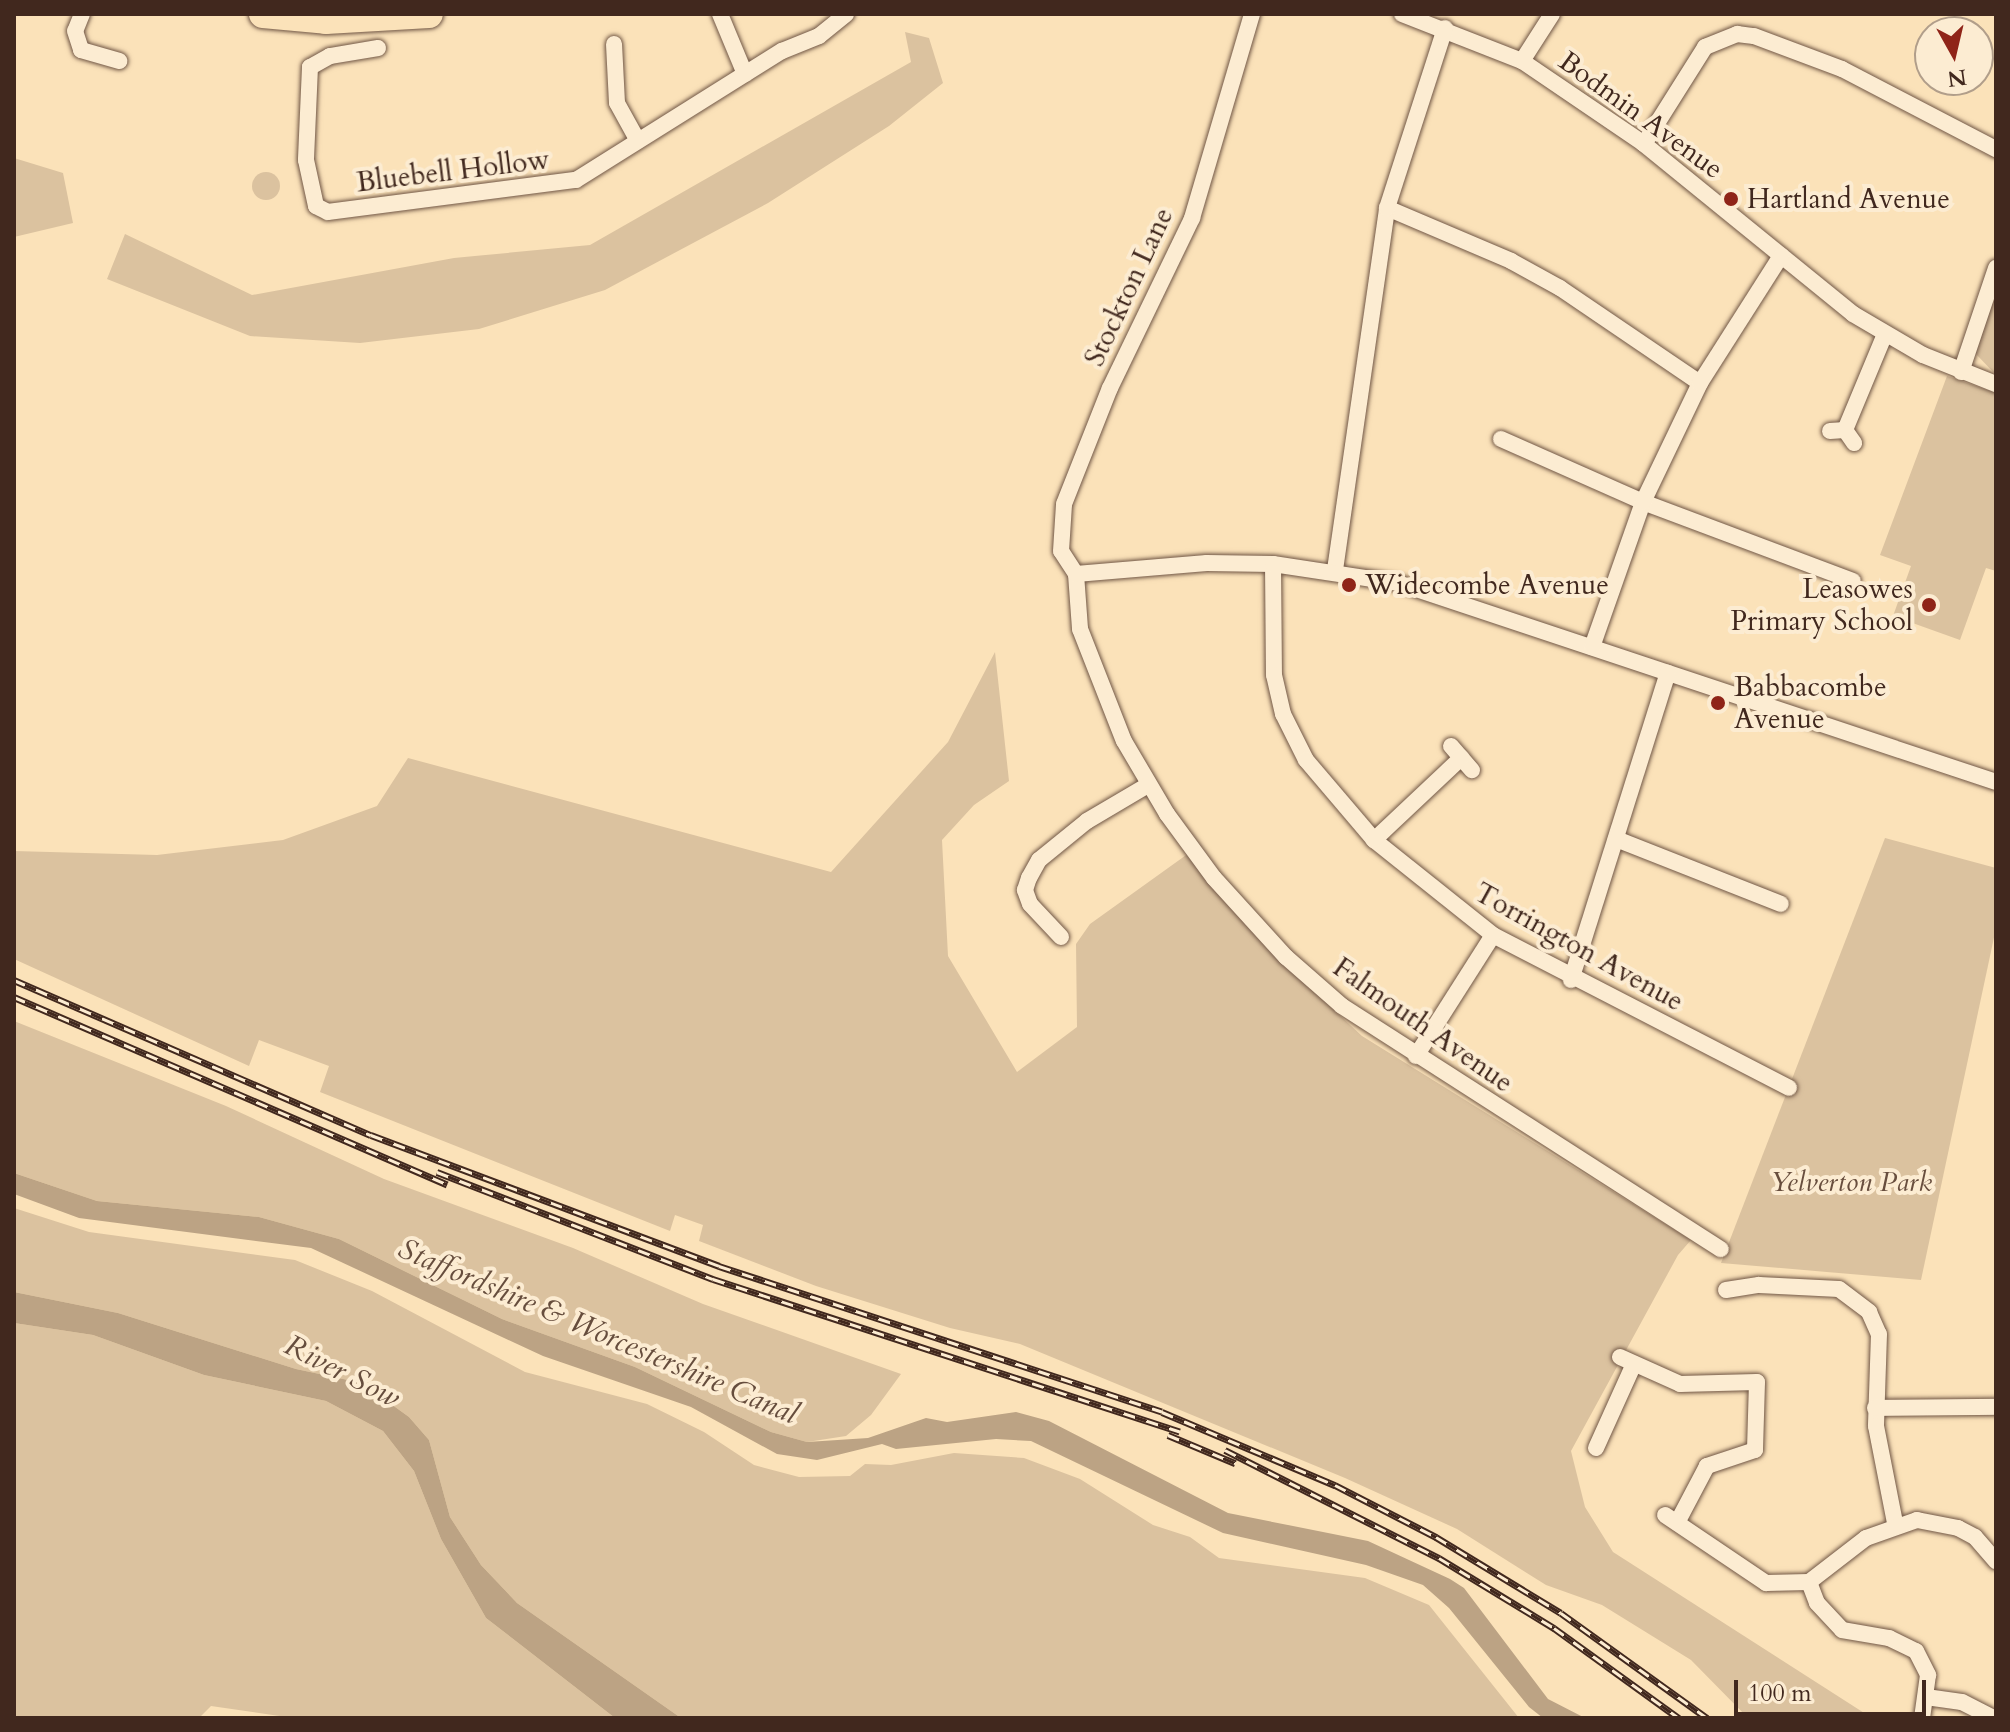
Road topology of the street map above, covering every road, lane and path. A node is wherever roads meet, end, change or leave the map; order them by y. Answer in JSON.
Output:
{"nodes":[{"id":1,"x":82,"y":14,"type":"edge"},
{"id":2,"x":263,"y":14,"type":"edge"},
{"id":3,"x":429,"y":14,"type":"edge"},
{"id":4,"x":720,"y":14,"type":"edge"},
{"id":5,"x":846,"y":14,"type":"edge"},
{"id":6,"x":1252,"y":14,"type":"edge"},
{"id":7,"x":1402,"y":14,"type":"edge"},
{"id":8,"x":1552,"y":14,"type":"edge"},
{"id":9,"x":1445,"y":28,"type":"junction"},
{"id":10,"x":621,"y":51,"type":"dead end"},
{"id":11,"x":119,"y":61,"type":"dead end"},
{"id":12,"x":1522,"y":61,"type":"junction"},
{"id":13,"x":368,"y":68,"type":"dead end"},
{"id":14,"x":745,"y":74,"type":"junction"},
{"id":15,"x":638,"y":141,"type":"junction"},
{"id":16,"x":1644,"y":144,"type":"junction"},
{"id":17,"x":1996,"y":149,"type":"edge"},
{"id":18,"x":1387,"y":208,"type":"junction"},
{"id":19,"x":1781,"y":256,"type":"junction"},
{"id":20,"x":1996,"y":268,"type":"edge"},
{"id":21,"x":1885,"y":334,"type":"junction"},
{"id":22,"x":1961,"y":372,"type":"junction"},
{"id":23,"x":1700,"y":383,"type":"junction"},
{"id":24,"x":1996,"y":384,"type":"edge"},
{"id":25,"x":1843,"y":435,"type":"dead end"},
{"id":26,"x":1501,"y":439,"type":"dead end"},
{"id":27,"x":1643,"y":502,"type":"junction"},
{"id":28,"x":1273,"y":564,"type":"junction"},
{"id":29,"x":1335,"y":570,"type":"junction"},
{"id":30,"x":1076,"y":574,"type":"junction"},
{"id":31,"x":1853,"y":581,"type":"dead end"},
{"id":32,"x":1592,"y":647,"type":"junction"},
{"id":33,"x":1668,"y":673,"type":"junction"},
{"id":34,"x":1461,"y":758,"type":"dead end"},
{"id":35,"x":1996,"y":782,"type":"edge"},
{"id":36,"x":1148,"y":785,"type":"junction"},
{"id":37,"x":1616,"y":839,"type":"junction"},
{"id":38,"x":1374,"y":840,"type":"junction"},
{"id":39,"x":1781,"y":904,"type":"dead end"},
{"id":40,"x":1493,"y":935,"type":"junction"},
{"id":41,"x":1061,"y":937,"type":"dead end"},
{"id":42,"x":1571,"y":980,"type":"junction"},
{"id":43,"x":1416,"y":1056,"type":"junction"},
{"id":44,"x":1789,"y":1088,"type":"dead end"},
{"id":45,"x":1721,"y":1249,"type":"dead end"},
{"id":46,"x":1726,"y":1292,"type":"dead end"},
{"id":47,"x":1996,"y":1407,"type":"edge"},
{"id":48,"x":1875,"y":1408,"type":"junction"},
{"id":49,"x":1596,"y":1448,"type":"dead end"},
{"id":50,"x":1895,"y":1523,"type":"junction"},
{"id":51,"x":1996,"y":1561,"type":"edge"},
{"id":52,"x":1809,"y":1582,"type":"junction"},
{"id":53,"x":1926,"y":1697,"type":"junction"},
{"id":54,"x":1922,"y":1718,"type":"edge"},
{"id":55,"x":1993,"y":1718,"type":"edge"}],
"edges":[{"from":1,"to":11,"type":"street"},
{"from":2,"to":3,"type":"highway"},
{"from":4,"to":14,"type":"street"},
{"from":5,"to":14,"type":"street","name":"Bluebell Hollow"},
{"from":6,"to":30,"type":"street","name":"Stockton Lane"},
{"from":7,"to":9,"type":"street","name":"Bodmin Avenue"},
{"from":8,"to":12,"type":"street"},
{"from":9,"to":12,"type":"street","name":"Bodmin Avenue"},
{"from":9,"to":18,"type":"street"},
{"from":10,"to":15,"type":"street"},
{"from":12,"to":16,"type":"street","name":"Bodmin Avenue"},
{"from":13,"to":15,"type":"street","name":"Bluebell Hollow"},
{"from":14,"to":15,"type":"street","name":"Bluebell Hollow"},
{"from":16,"to":17,"type":"street"},
{"from":16,"to":19,"type":"street","name":"Bodmin Avenue"},
{"from":18,"to":23,"type":"street"},
{"from":18,"to":29,"type":"street"},
{"from":19,"to":21,"type":"street","name":"Bodmin Avenue"},
{"from":19,"to":23,"type":"street"},
{"from":20,"to":22,"type":"street"},
{"from":21,"to":22,"type":"street","name":"Bodmin Avenue"},
{"from":21,"to":25,"type":"street"},
{"from":22,"to":24,"type":"street","name":"Bodmin Avenue"},
{"from":23,"to":27,"type":"street"},
{"from":26,"to":27,"type":"street"},
{"from":27,"to":31,"type":"street"},
{"from":27,"to":32,"type":"street"},
{"from":28,"to":29,"type":"street"},
{"from":28,"to":30,"type":"street"},
{"from":28,"to":38,"type":"street","name":"Torrington Avenue"},
{"from":29,"to":32,"type":"street"},
{"from":30,"to":36,"type":"street","name":"Falmouth Avenue"},
{"from":32,"to":33,"type":"street"},
{"from":33,"to":35,"type":"street"},
{"from":33,"to":37,"type":"street"},
{"from":34,"to":38,"type":"street"},
{"from":36,"to":41,"type":"street"},
{"from":36,"to":43,"type":"street","name":"Falmouth Avenue"},
{"from":37,"to":39,"type":"street"},
{"from":37,"to":42,"type":"street"},
{"from":38,"to":40,"type":"street","name":"Torrington Avenue"},
{"from":40,"to":42,"type":"street","name":"Torrington Avenue"},
{"from":40,"to":43,"type":"street"},
{"from":42,"to":44,"type":"street","name":"Torrington Avenue"},
{"from":43,"to":45,"type":"street","name":"Falmouth Avenue"},
{"from":46,"to":48,"type":"street"},
{"from":47,"to":48,"type":"street"},
{"from":48,"to":50,"type":"street"},
{"from":49,"to":52,"type":"street"},
{"from":50,"to":51,"type":"street"},
{"from":50,"to":52,"type":"street"},
{"from":52,"to":53,"type":"street"},
{"from":53,"to":54,"type":"street"},
{"from":53,"to":55,"type":"street"}]}
